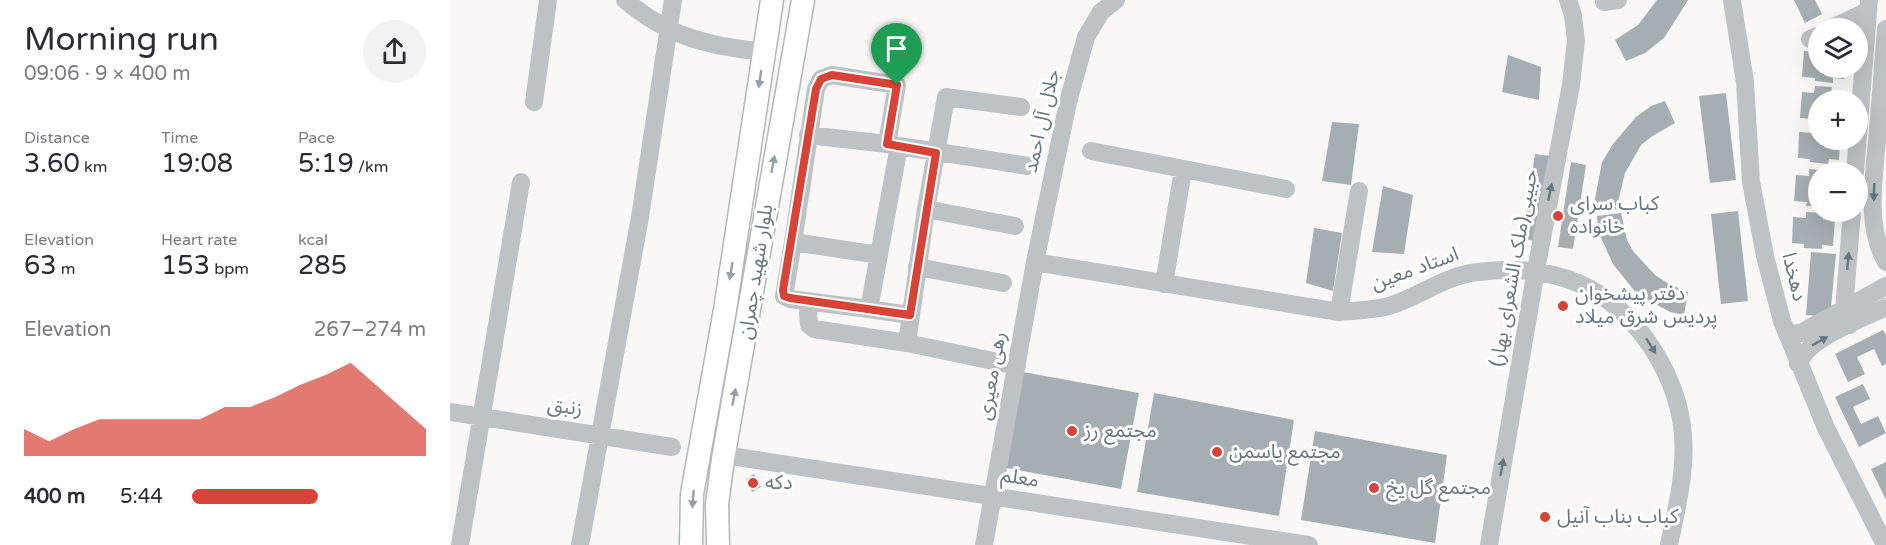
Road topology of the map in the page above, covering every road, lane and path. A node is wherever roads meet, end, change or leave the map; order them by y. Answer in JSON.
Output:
{"nodes":[{"id":1,"x":548,"y":0,"type":"edge"},
{"id":2,"x":625,"y":0,"type":"edge"},
{"id":3,"x":673,"y":0,"type":"edge"},
{"id":4,"x":772,"y":0,"type":"edge"},
{"id":5,"x":803,"y":0,"type":"edge"},
{"id":6,"x":1116,"y":0,"type":"edge"},
{"id":7,"x":1568,"y":0,"type":"edge"},
{"id":8,"x":1732,"y":0,"type":"edge"},
{"id":9,"x":1868,"y":5,"type":"edge"},
{"id":10,"x":1848,"y":18,"type":"edge"},
{"id":11,"x":1886,"y":28,"type":"edge"},
{"id":12,"x":668,"y":29,"type":"junction"},
{"id":13,"x":764,"y":51,"type":"junction"},
{"id":14,"x":534,"y":102,"type":"dead end"},
{"id":15,"x":1021,"y":108,"type":"dead end"},
{"id":16,"x":808,"y":135,"type":"junction"},
{"id":17,"x":893,"y":145,"type":"junction"},
{"id":18,"x":1877,"y":147,"type":"junction"},
{"id":19,"x":1091,"y":151,"type":"dead end"},
{"id":20,"x":936,"y":153,"type":"junction"},
{"id":21,"x":1856,"y":162,"type":"edge"},
{"id":22,"x":1028,"y":166,"type":"dead end"},
{"id":23,"x":1886,"y":167,"type":"edge"},
{"id":24,"x":1183,"y":170,"type":"junction"},
{"id":25,"x":521,"y":182,"type":"dead end"},
{"id":26,"x":1286,"y":189,"type":"dead end"},
{"id":27,"x":1359,"y":191,"type":"dead end"},
{"id":28,"x":926,"y":209,"type":"junction"},
{"id":29,"x":1852,"y":222,"type":"edge"},
{"id":30,"x":1016,"y":226,"type":"dead end"},
{"id":31,"x":793,"y":242,"type":"junction"},
{"id":32,"x":879,"y":255,"type":"junction"},
{"id":33,"x":1035,"y":262,"type":"junction"},
{"id":34,"x":1886,"y":262,"type":"edge"},
{"id":35,"x":917,"y":267,"type":"junction"},
{"id":36,"x":1536,"y":270,"type":"junction"},
{"id":37,"x":1003,"y":283,"type":"dead end"},
{"id":38,"x":1164,"y":284,"type":"junction"},
{"id":39,"x":1886,"y":286,"type":"edge"},
{"id":40,"x":1886,"y":307,"type":"edge"},
{"id":41,"x":870,"y":309,"type":"junction"},
{"id":42,"x":1339,"y":312,"type":"junction"},
{"id":43,"x":808,"y":313,"type":"dead end"},
{"id":44,"x":910,"y":315,"type":"junction"},
{"id":45,"x":1847,"y":317,"type":"junction"},
{"id":46,"x":1787,"y":334,"type":"junction"},
{"id":47,"x":907,"y":343,"type":"junction"},
{"id":48,"x":1798,"y":364,"type":"junction"},
{"id":49,"x":1017,"y":366,"type":"junction"},
{"id":50,"x":450,"y":412,"type":"edge"},
{"id":51,"x":481,"y":416,"type":"junction"},
{"id":52,"x":601,"y":436,"type":"junction"},
{"id":53,"x":672,"y":447,"type":"dead end"},
{"id":54,"x":700,"y":453,"type":"junction"},
{"id":55,"x":724,"y":455,"type":"junction"},
{"id":56,"x":993,"y":497,"type":"junction"},
{"id":57,"x":460,"y":545,"type":"edge"},
{"id":58,"x":580,"y":545,"type":"edge"},
{"id":59,"x":691,"y":545,"type":"edge"},
{"id":60,"x":718,"y":545,"type":"edge"},
{"id":61,"x":984,"y":545,"type":"edge"},
{"id":62,"x":1310,"y":545,"type":"edge"},
{"id":63,"x":1489,"y":545,"type":"edge"},
{"id":64,"x":1669,"y":545,"type":"edge"},
{"id":65,"x":1885,"y":545,"type":"edge"}],
"edges":[{"from":1,"to":14,"type":"street"},
{"from":2,"to":12,"type":"street"},
{"from":3,"to":12,"type":"street"},
{"from":4,"to":13,"type":"main road","name":"بلوار شهید چمران"},
{"from":55,"to":5,"type":"main road","name":"بلوار شهید چمران","one_way":true},
{"from":6,"to":33,"type":"street","name":"جلال آل احمد"},
{"from":36,"to":7,"type":"street","name":"حبیبی(ملک الشعرای بهار)","one_way":true},
{"from":8,"to":46,"type":"street","name":"دهخدا"},
{"from":9,"to":10,"type":"street"},
{"from":9,"to":21,"type":"street"},
{"from":11,"to":18,"type":"street"},
{"from":12,"to":13,"type":"street"},
{"from":12,"to":52,"type":"street"},
{"from":13,"to":54,"type":"main road","name":"بلوار شهید چمران","one_way":true},
{"from":15,"to":20,"type":"street"},
{"from":16,"to":17,"type":"street"},
{"from":16,"to":17,"type":"street"},
{"from":16,"to":31,"type":"street"},
{"from":17,"to":20,"type":"street"},
{"from":17,"to":32,"type":"street"},
{"from":18,"to":23,"type":"street"},
{"from":18,"to":34,"type":"street","one_way":true},
{"from":19,"to":24,"type":"street"},
{"from":20,"to":22,"type":"street"},
{"from":20,"to":28,"type":"street"},
{"from":24,"to":26,"type":"street"},
{"from":24,"to":38,"type":"street"},
{"from":25,"to":51,"type":"street"},
{"from":27,"to":42,"type":"street"},
{"from":28,"to":30,"type":"street"},
{"from":28,"to":35,"type":"street"},
{"from":45,"to":29,"type":"street","one_way":true},
{"from":31,"to":32,"type":"street"},
{"from":31,"to":41,"type":"street"},
{"from":32,"to":41,"type":"street"},
{"from":33,"to":38,"type":"street","name":"استاد معین"},
{"from":33,"to":49,"type":"street","name":"رهی معیری"},
{"from":35,"to":37,"type":"street"},
{"from":35,"to":44,"type":"street"},
{"from":36,"to":42,"type":"street","name":"استاد معین"},
{"from":63,"to":36,"type":"street","name":"حبیبی(ملک الشعرای بهار)","one_way":true},
{"from":36,"to":64,"type":"street","name":"استاد معین","one_way":true},
{"from":38,"to":42,"type":"street","name":"استاد معین"},
{"from":39,"to":45,"type":"street"},
{"from":40,"to":45,"type":"street"},
{"from":41,"to":44,"type":"street"},
{"from":43,"to":47,"type":"street"},
{"from":44,"to":47,"type":"street"},
{"from":45,"to":46,"type":"street"},
{"from":48,"to":45,"type":"street","one_way":true},
{"from":46,"to":48,"type":"street","name":"دهخدا"},
{"from":47,"to":49,"type":"street"},
{"from":48,"to":65,"type":"street","name":"دهخدا"},
{"from":49,"to":56,"type":"street","name":"رهی معیری"},
{"from":50,"to":51,"type":"street","name":"زنبق"},
{"from":51,"to":52,"type":"street","name":"زنبق"},
{"from":51,"to":57,"type":"street"},
{"from":52,"to":53,"type":"street","name":"زنبق"},
{"from":52,"to":58,"type":"street"},
{"from":54,"to":55,"type":"main road"},
{"from":54,"to":59,"type":"main road","name":"بلوار شهید چمران","one_way":true},
{"from":55,"to":56,"type":"street","name":"معلم"},
{"from":55,"to":60,"type":"main road","name":"بلوار شهید چمران"},
{"from":56,"to":61,"type":"street"},
{"from":56,"to":62,"type":"street","name":"معلم"}]}
